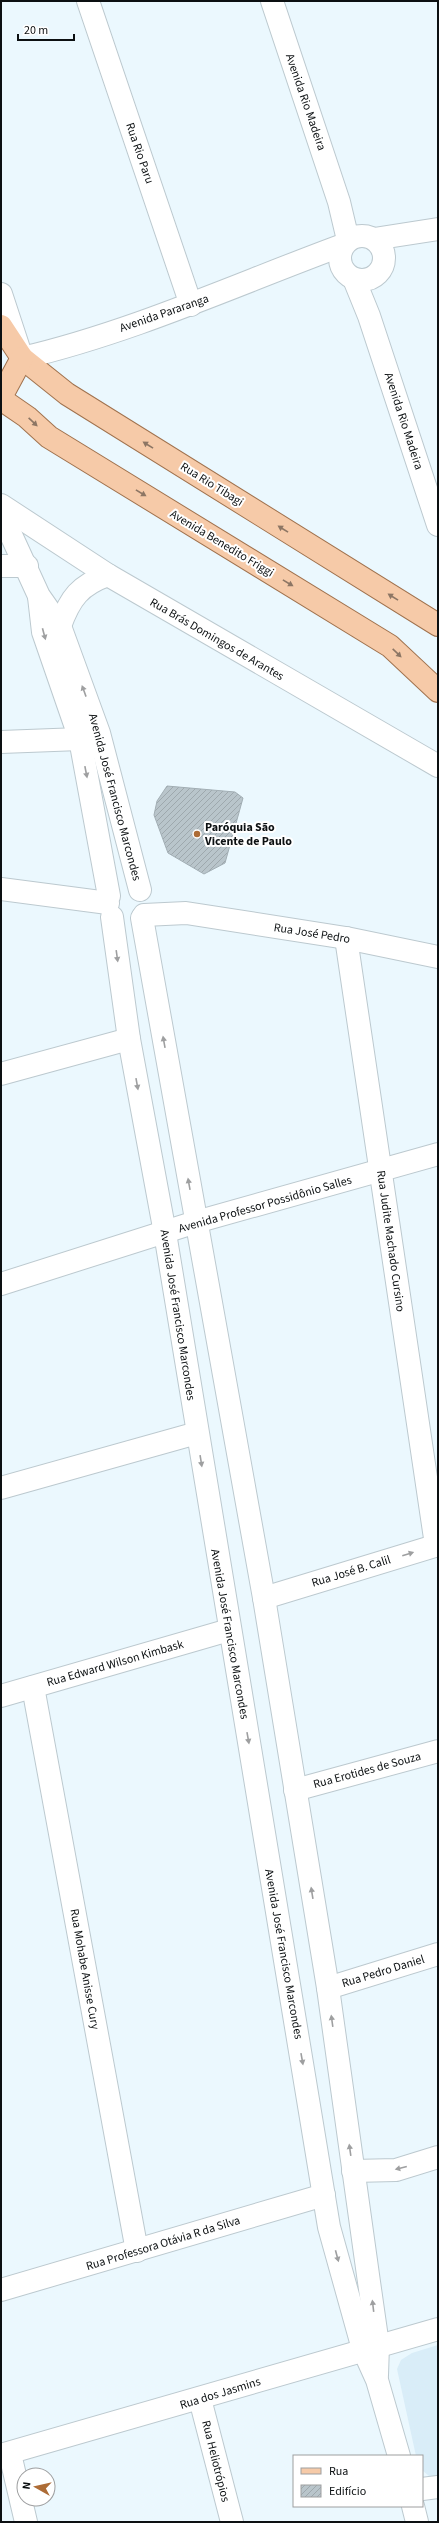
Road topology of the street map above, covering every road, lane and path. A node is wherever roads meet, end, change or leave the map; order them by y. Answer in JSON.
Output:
{"nodes":[{"id":1,"x":88,"y":1,"type":"edge"},
{"id":2,"x":272,"y":1,"type":"edge"},
{"id":3,"x":434,"y":230,"type":"edge"},
{"id":4,"x":360,"y":255,"type":"junction"},
{"id":5,"x":1,"y":294,"type":"edge"},
{"id":6,"x":191,"y":305,"type":"junction"},
{"id":7,"x":1,"y":326,"type":"edge"},
{"id":8,"x":22,"y":358,"type":"junction"},
{"id":9,"x":1,"y":360,"type":"edge"},
{"id":10,"x":1,"y":398,"type":"edge"},
{"id":11,"x":1,"y":504,"type":"edge"},
{"id":12,"x":1,"y":513,"type":"edge"},
{"id":13,"x":438,"y":526,"type":"edge"},
{"id":14,"x":1,"y":566,"type":"edge"},
{"id":15,"x":27,"y":566,"type":"junction"},
{"id":16,"x":108,"y":576,"type":"junction"},
{"id":17,"x":39,"y":596,"type":"junction"},
{"id":18,"x":430,"y":620,"type":"edge"},
{"id":19,"x":60,"y":626,"type":"junction"},
{"id":20,"x":438,"y":630,"type":"edge"},
{"id":21,"x":438,"y":692,"type":"edge"},
{"id":22,"x":80,"y":739,"type":"junction"},
{"id":23,"x":1,"y":742,"type":"edge"},
{"id":24,"x":438,"y":766,"type":"edge"},
{"id":25,"x":1,"y":889,"type":"edge"},
{"id":26,"x":143,"y":904,"type":"junction"},
{"id":27,"x":110,"y":905,"type":"junction"},
{"id":28,"x":346,"y":938,"type":"junction"},
{"id":29,"x":438,"y":956,"type":"edge"},
{"id":30,"x":129,"y":1039,"type":"junction"},
{"id":31,"x":1,"y":1074,"type":"edge"},
{"id":32,"x":438,"y":1154,"type":"edge"},
{"id":33,"x":381,"y":1171,"type":"junction"},
{"id":34,"x":196,"y":1222,"type":"junction"},
{"id":35,"x":165,"y":1232,"type":"junction"},
{"id":36,"x":1,"y":1284,"type":"edge"},
{"id":37,"x":197,"y":1433,"type":"junction"},
{"id":38,"x":1,"y":1488,"type":"edge"},
{"id":39,"x":437,"y":1545,"type":"edge"},
{"id":40,"x":264,"y":1598,"type":"junction"},
{"id":41,"x":229,"y":1630,"type":"junction"},
{"id":42,"x":34,"y":1687,"type":"junction"},
{"id":43,"x":1,"y":1696,"type":"edge"},
{"id":44,"x":438,"y":1751,"type":"edge"},
{"id":45,"x":295,"y":1790,"type":"junction"},
{"id":46,"x":438,"y":1954,"type":"edge"},
{"id":47,"x":328,"y":1988,"type":"junction"},
{"id":48,"x":438,"y":2158,"type":"edge"},
{"id":49,"x":353,"y":2171,"type":"junction"},
{"id":50,"x":324,"y":2195,"type":"junction"},
{"id":51,"x":360,"y":2222,"type":"junction"},
{"id":52,"x":329,"y":2227,"type":"junction"},
{"id":53,"x":137,"y":2251,"type":"junction"},
{"id":54,"x":1,"y":2290,"type":"edge"},
{"id":55,"x":438,"y":2329,"type":"edge"},
{"id":56,"x":370,"y":2347,"type":"junction"},
{"id":57,"x":200,"y":2399,"type":"junction"},
{"id":58,"x":6,"y":2454,"type":"edge"},
{"id":59,"x":399,"y":2455,"type":"edge"},
{"id":60,"x":438,"y":2487,"type":"edge"},
{"id":61,"x":423,"y":2489,"type":"edge"},
{"id":62,"x":413,"y":2507,"type":"edge"},
{"id":63,"x":26,"y":2522,"type":"edge"},
{"id":64,"x":232,"y":2522,"type":"edge"},
{"id":65,"x":417,"y":2522,"type":"edge"}],
"edges":[{"from":1,"to":6,"type":"street","name":"Rua Rio Paru"},
{"from":2,"to":4,"type":"street","name":"Avenida Rio Madeira"},
{"from":3,"to":4,"type":"street","name":"Avenida Pararanga"},
{"from":4,"to":6,"type":"street","name":"Avenida Pararanga"},
{"from":4,"to":13,"type":"street","name":"Avenida Rio Madeira"},
{"from":5,"to":8,"type":"street"},
{"from":6,"to":8,"type":"street","name":"Avenida Pararanga"},
{"from":7,"to":8,"type":"main road","name":"Rua Rio Tibagi"},
{"from":8,"to":9,"type":"main road"},
{"from":8,"to":10,"type":"main road"},
{"from":18,"to":8,"type":"main road","name":"Rua Rio Tibagi","one_way":true},
{"from":10,"to":21,"type":"main road","name":"Avenida Benedito Friggi","one_way":true},
{"from":11,"to":16,"type":"street","name":"Rua Brás Domingos de Arantes"},
{"from":12,"to":15,"type":"street","name":"Avenida José Francisco Marcondes"},
{"from":14,"to":15,"type":"street"},
{"from":15,"to":17,"type":"street","name":"Avenida José Francisco Marcondes"},
{"from":16,"to":19,"type":"street"},
{"from":16,"to":24,"type":"street","name":"Rua Brás Domingos de Arantes"},
{"from":17,"to":19,"type":"street","name":"Avenida José Francisco Marcondes"},
{"from":17,"to":22,"type":"street","name":"Avenida José Francisco Marcondes","one_way":true},
{"from":18,"to":20,"type":"main road","name":"Rua Rio Tibagi"},
{"from":26,"to":19,"type":"street","name":"Avenida José Francisco Marcondes","one_way":true},
{"from":22,"to":23,"type":"street"},
{"from":22,"to":27,"type":"street","name":"Avenida José Francisco Marcondes","one_way":true},
{"from":25,"to":27,"type":"street"},
{"from":26,"to":27,"type":"street","name":"Rua José Pedro"},
{"from":26,"to":27,"type":"street"},
{"from":26,"to":28,"type":"street","name":"Rua José Pedro"},
{"from":34,"to":26,"type":"street","name":"Avenida José Francisco Marcondes","one_way":true},
{"from":27,"to":30,"type":"street","name":"Avenida José Francisco Marcondes","one_way":true},
{"from":28,"to":29,"type":"street","name":"Rua José Pedro"},
{"from":28,"to":33,"type":"street","name":"Rua Judite Machado Cursino"},
{"from":30,"to":31,"type":"street"},
{"from":30,"to":35,"type":"street","name":"Avenida José Francisco Marcondes","one_way":true},
{"from":32,"to":33,"type":"street","name":"Avenida Professor Possidônio Salles"},
{"from":33,"to":34,"type":"street","name":"Avenida Professor Possidônio Salles"},
{"from":33,"to":39,"type":"street","name":"Rua Judite Machado Cursino"},
{"from":34,"to":35,"type":"street","name":"Avenida Professor Possidônio Salles"},
{"from":34,"to":40,"type":"street","name":"Avenida José Francisco Marcondes"},
{"from":35,"to":36,"type":"street","name":"Avenida Professor Possidônio Salles"},
{"from":35,"to":37,"type":"street","name":"Avenida José Francisco Marcondes"},
{"from":37,"to":38,"type":"street"},
{"from":37,"to":41,"type":"street","name":"Avenida José Francisco Marcondes","one_way":true},
{"from":40,"to":39,"type":"street","name":"Rua José B. Calil","one_way":true},
{"from":40,"to":45,"type":"street","name":"Avenida José Francisco Marcondes"},
{"from":41,"to":42,"type":"street","name":"Rua Edward Wilson Kimbask"},
{"from":41,"to":50,"type":"street","name":"Avenida José Francisco Marcondes","one_way":true},
{"from":42,"to":43,"type":"street","name":"Rua Edward Wilson Kimbask"},
{"from":42,"to":53,"type":"street","name":"Rua Mohabe Anisse Cury"},
{"from":44,"to":45,"type":"street","name":"Rua Erotides de Souza"},
{"from":47,"to":45,"type":"street","name":"Avenida José Francisco Marcondes","one_way":true},
{"from":46,"to":47,"type":"street","name":"Rua Pedro Daniel"},
{"from":49,"to":47,"type":"street","name":"Avenida José Francisco Marcondes","one_way":true},
{"from":48,"to":49,"type":"street","one_way":true},
{"from":49,"to":51,"type":"street","name":"Avenida José Francisco Marcondes"},
{"from":50,"to":52,"type":"street","name":"Avenida José Francisco Marcondes"},
{"from":50,"to":53,"type":"street","name":"Rua Professora Otávia R da Silva"},
{"from":51,"to":52,"type":"street"},
{"from":56,"to":51,"type":"street","name":"Avenida José Francisco Marcondes","one_way":true},
{"from":52,"to":56,"type":"street","name":"Avenida José Francisco Marcondes","one_way":true},
{"from":53,"to":54,"type":"street","name":"Rua Professora Otávia R da Silva"},
{"from":55,"to":56,"type":"street","name":"Rua dos Jasmins"},
{"from":56,"to":57,"type":"street","name":"Rua dos Jasmins"},
{"from":56,"to":59,"type":"street"},
{"from":57,"to":58,"type":"street","name":"Rua dos Jasmins"},
{"from":57,"to":64,"type":"street","name":"Rua Heliotrópios"},
{"from":58,"to":63,"type":"street"},
{"from":60,"to":61,"type":"street"},
{"from":62,"to":65,"type":"street"}]}
